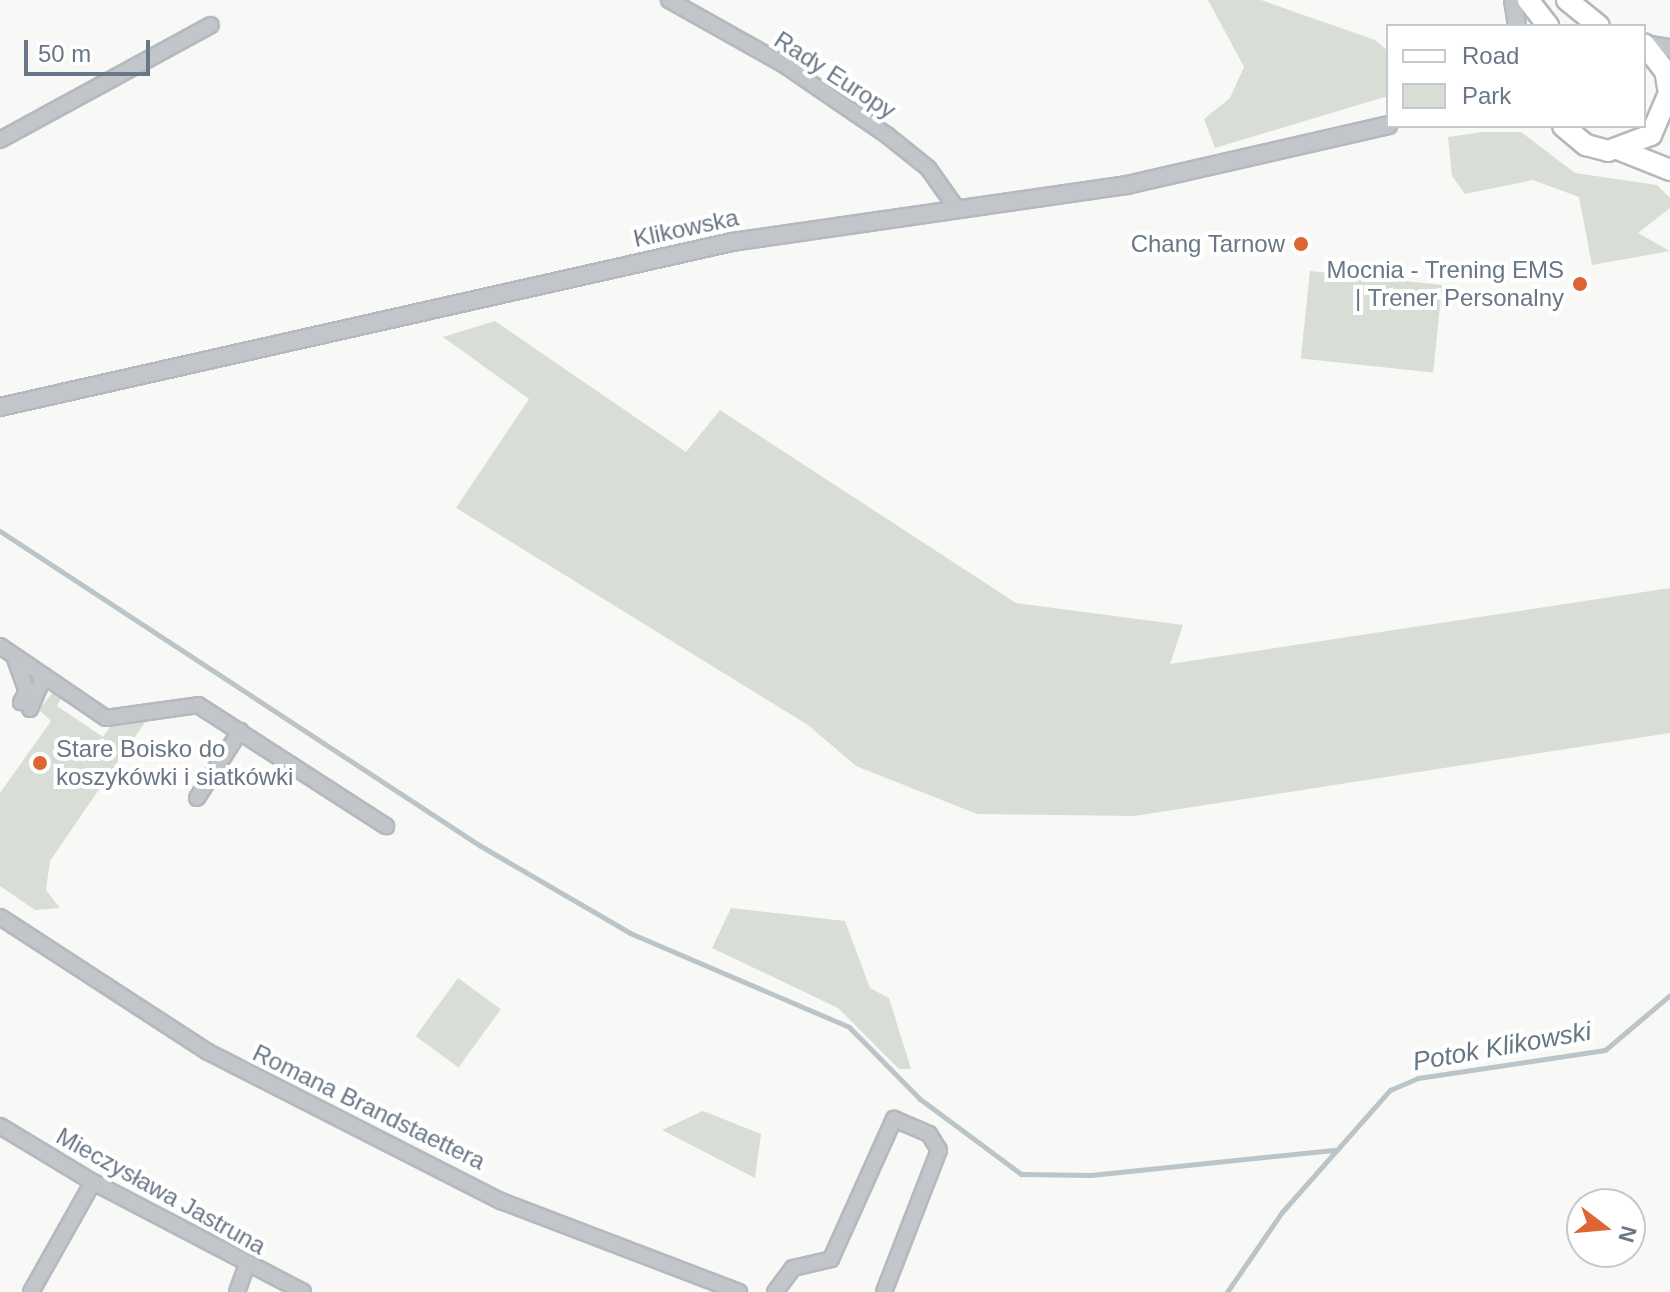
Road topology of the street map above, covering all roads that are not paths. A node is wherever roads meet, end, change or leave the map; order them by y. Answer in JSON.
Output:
{"nodes":[{"id":1,"x":669,"y":0,"type":"edge"},
{"id":2,"x":1513,"y":0,"type":"edge"},
{"id":3,"x":1528,"y":0,"type":"edge"},
{"id":4,"x":1567,"y":0,"type":"edge"},
{"id":5,"x":1517,"y":24,"type":"edge"},
{"id":6,"x":1546,"y":24,"type":"edge"},
{"id":7,"x":1597,"y":24,"type":"edge"},
{"id":8,"x":211,"y":25,"type":"dead end"},
{"id":9,"x":1646,"y":44,"type":"edge"},
{"id":10,"x":1646,"y":47,"type":"edge"},
{"id":11,"x":1670,"y":48,"type":"edge"},
{"id":12,"x":1669,"y":100,"type":"edge"},
{"id":13,"x":1386,"y":125,"type":"edge"},
{"id":14,"x":1565,"y":128,"type":"edge"},
{"id":15,"x":0,"y":140,"type":"edge"},
{"id":16,"x":1620,"y":150,"type":"junction"},
{"id":17,"x":1670,"y":170,"type":"edge"},
{"id":18,"x":957,"y":209,"type":"junction"},
{"id":19,"x":0,"y":407,"type":"edge"},
{"id":20,"x":0,"y":646,"type":"edge"},
{"id":21,"x":14,"y":656,"type":"junction"},
{"id":22,"x":44,"y":676,"type":"junction"},
{"id":23,"x":240,"y":731,"type":"junction"},
{"id":24,"x":197,"y":798,"type":"dead end"},
{"id":25,"x":386,"y":826,"type":"dead end"},
{"id":26,"x":0,"y":917,"type":"edge"},
{"id":27,"x":0,"y":1126,"type":"edge"},
{"id":28,"x":93,"y":1182,"type":"junction"},
{"id":29,"x":247,"y":1264,"type":"junction"},
{"id":30,"x":31,"y":1292,"type":"edge"},
{"id":31,"x":237,"y":1292,"type":"edge"},
{"id":32,"x":303,"y":1292,"type":"edge"},
{"id":33,"x":739,"y":1292,"type":"edge"},
{"id":34,"x":775,"y":1292,"type":"edge"},
{"id":35,"x":884,"y":1292,"type":"edge"}],
"edges":[{"from":1,"to":18,"type":"street","name":"Rady Europy"},
{"from":2,"to":5,"type":"street"},
{"from":3,"to":6,"type":"main road"},
{"from":4,"to":7,"type":"main road"},
{"from":8,"to":15,"type":"street"},
{"from":9,"to":11,"type":"street"},
{"from":10,"to":12,"type":"main road"},
{"from":12,"to":16,"type":"main road"},
{"from":13,"to":18,"type":"street","name":"Klikowska"},
{"from":14,"to":16,"type":"main road"},
{"from":16,"to":17,"type":"main road"},
{"from":18,"to":19,"type":"street","name":"Klikowska"},
{"from":20,"to":21,"type":"street"},
{"from":21,"to":22,"type":"street"},
{"from":21,"to":22,"type":"street"},
{"from":22,"to":23,"type":"street"},
{"from":23,"to":24,"type":"street"},
{"from":23,"to":25,"type":"street"},
{"from":26,"to":33,"type":"street","name":"Romana Brandstaettera"},
{"from":27,"to":28,"type":"street","name":"Mieczysława Jastruna"},
{"from":28,"to":29,"type":"street","name":"Mieczysława Jastruna"},
{"from":28,"to":30,"type":"street"},
{"from":29,"to":31,"type":"street"},
{"from":29,"to":32,"type":"street","name":"Mieczysława Jastruna"},
{"from":34,"to":35,"type":"street"}]}
